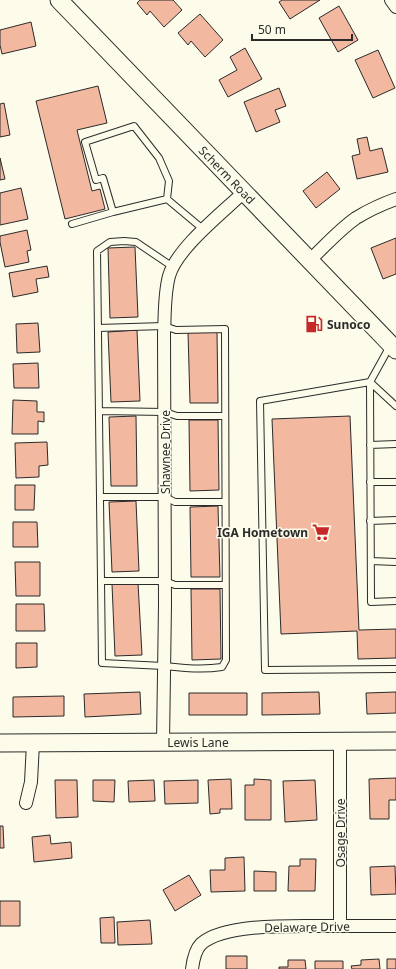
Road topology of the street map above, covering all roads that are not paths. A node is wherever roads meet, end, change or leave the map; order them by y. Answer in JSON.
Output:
{"nodes":[{"id":1,"x":59,"y":0,"type":"edge"},
{"id":2,"x":391,"y":0,"type":"edge"},
{"id":3,"x":396,"y":7,"type":"edge"},
{"id":4,"x":244,"y":192,"type":"junction"},
{"id":5,"x":167,"y":199,"type":"junction"},
{"id":6,"x":396,"y":199,"type":"edge"},
{"id":7,"x":113,"y":212,"type":"junction"},
{"id":8,"x":72,"y":224,"type":"dead end"},
{"id":9,"x":204,"y":230,"type":"junction"},
{"id":10,"x":310,"y":260,"type":"junction"},
{"id":11,"x":173,"y":267,"type":"junction"},
{"id":12,"x":164,"y":326,"type":"junction"},
{"id":13,"x":98,"y":328,"type":"junction"},
{"id":14,"x":393,"y":347,"type":"edge"},
{"id":15,"x":370,"y":382,"type":"junction"},
{"id":16,"x":396,"y":406,"type":"edge"},
{"id":17,"x":99,"y":411,"type":"junction"},
{"id":18,"x":164,"y":412,"type":"junction"},
{"id":19,"x":225,"y":416,"type":"junction"},
{"id":20,"x":396,"y":444,"type":"edge"},
{"id":21,"x":370,"y":445,"type":"junction"},
{"id":22,"x":370,"y":482,"type":"junction"},
{"id":23,"x":396,"y":482,"type":"edge"},
{"id":24,"x":100,"y":497,"type":"junction"},
{"id":25,"x":165,"y":497,"type":"junction"},
{"id":26,"x":225,"y":502,"type":"junction"},
{"id":27,"x":396,"y":520,"type":"edge"},
{"id":28,"x":370,"y":521,"type":"junction"},
{"id":29,"x":370,"y":562,"type":"junction"},
{"id":30,"x":396,"y":562,"type":"edge"},
{"id":31,"x":165,"y":580,"type":"junction"},
{"id":32,"x":101,"y":582,"type":"junction"},
{"id":33,"x":226,"y":585,"type":"junction"},
{"id":34,"x":396,"y":601,"type":"edge"},
{"id":35,"x":164,"y":666,"type":"junction"},
{"id":36,"x":396,"y":669,"type":"edge"},
{"id":37,"x":340,"y":741,"type":"junction"},
{"id":38,"x":396,"y":741,"type":"edge"},
{"id":39,"x":163,"y":742,"type":"junction"},
{"id":40,"x":0,"y":743,"type":"edge"},
{"id":41,"x":33,"y":743,"type":"junction"},
{"id":42,"x":26,"y":803,"type":"dead end"},
{"id":43,"x":340,"y":926,"type":"junction"},
{"id":44,"x":396,"y":926,"type":"edge"},
{"id":45,"x":192,"y":969,"type":"edge"}],
"edges":[{"from":1,"to":4,"type":"street","name":"Scherm Road"},
{"from":2,"to":3,"type":"street"},
{"from":4,"to":9,"type":"street","name":"Shawnee Drive"},
{"from":4,"to":10,"type":"street","name":"Scherm Road"},
{"from":5,"to":7,"type":"lane"},
{"from":5,"to":7,"type":"lane"},
{"from":5,"to":9,"type":"lane"},
{"from":6,"to":10,"type":"street"},
{"from":7,"to":8,"type":"lane"},
{"from":9,"to":11,"type":"street","name":"Shawnee Drive"},
{"from":10,"to":14,"type":"street","name":"Scherm Road"},
{"from":11,"to":12,"type":"street","name":"Shawnee Drive"},
{"from":11,"to":13,"type":"lane"},
{"from":12,"to":13,"type":"lane"},
{"from":12,"to":18,"type":"street","name":"Shawnee Drive"},
{"from":12,"to":19,"type":"lane"},
{"from":13,"to":17,"type":"lane"},
{"from":14,"to":15,"type":"lane"},
{"from":15,"to":16,"type":"lane"},
{"from":15,"to":21,"type":"lane"},
{"from":15,"to":36,"type":"lane"},
{"from":17,"to":18,"type":"lane"},
{"from":17,"to":24,"type":"lane"},
{"from":18,"to":19,"type":"lane"},
{"from":18,"to":25,"type":"street","name":"Shawnee Drive"},
{"from":19,"to":26,"type":"lane"},
{"from":20,"to":21,"type":"lane"},
{"from":21,"to":22,"type":"lane"},
{"from":22,"to":23,"type":"lane"},
{"from":22,"to":28,"type":"lane"},
{"from":24,"to":25,"type":"lane"},
{"from":24,"to":32,"type":"lane"},
{"from":25,"to":26,"type":"lane"},
{"from":25,"to":31,"type":"street","name":"Shawnee Drive"},
{"from":26,"to":33,"type":"lane"},
{"from":27,"to":28,"type":"lane"},
{"from":28,"to":29,"type":"lane"},
{"from":29,"to":30,"type":"lane"},
{"from":29,"to":34,"type":"lane"},
{"from":31,"to":32,"type":"lane"},
{"from":31,"to":33,"type":"lane"},
{"from":31,"to":35,"type":"street","name":"Shawnee Drive"},
{"from":32,"to":35,"type":"lane"},
{"from":33,"to":35,"type":"lane"},
{"from":35,"to":39,"type":"street","name":"Shawnee Drive"},
{"from":37,"to":38,"type":"street","name":"Lewis Lane"},
{"from":37,"to":39,"type":"street","name":"Lewis Lane"},
{"from":37,"to":43,"type":"street","name":"Osage Drive"},
{"from":39,"to":41,"type":"street","name":"Lewis Lane"},
{"from":40,"to":41,"type":"street","name":"Lewis Lane"},
{"from":41,"to":42,"type":"street"},
{"from":43,"to":44,"type":"street","name":"Delaware Drive"},
{"from":43,"to":45,"type":"street","name":"Delaware Drive"}]}
